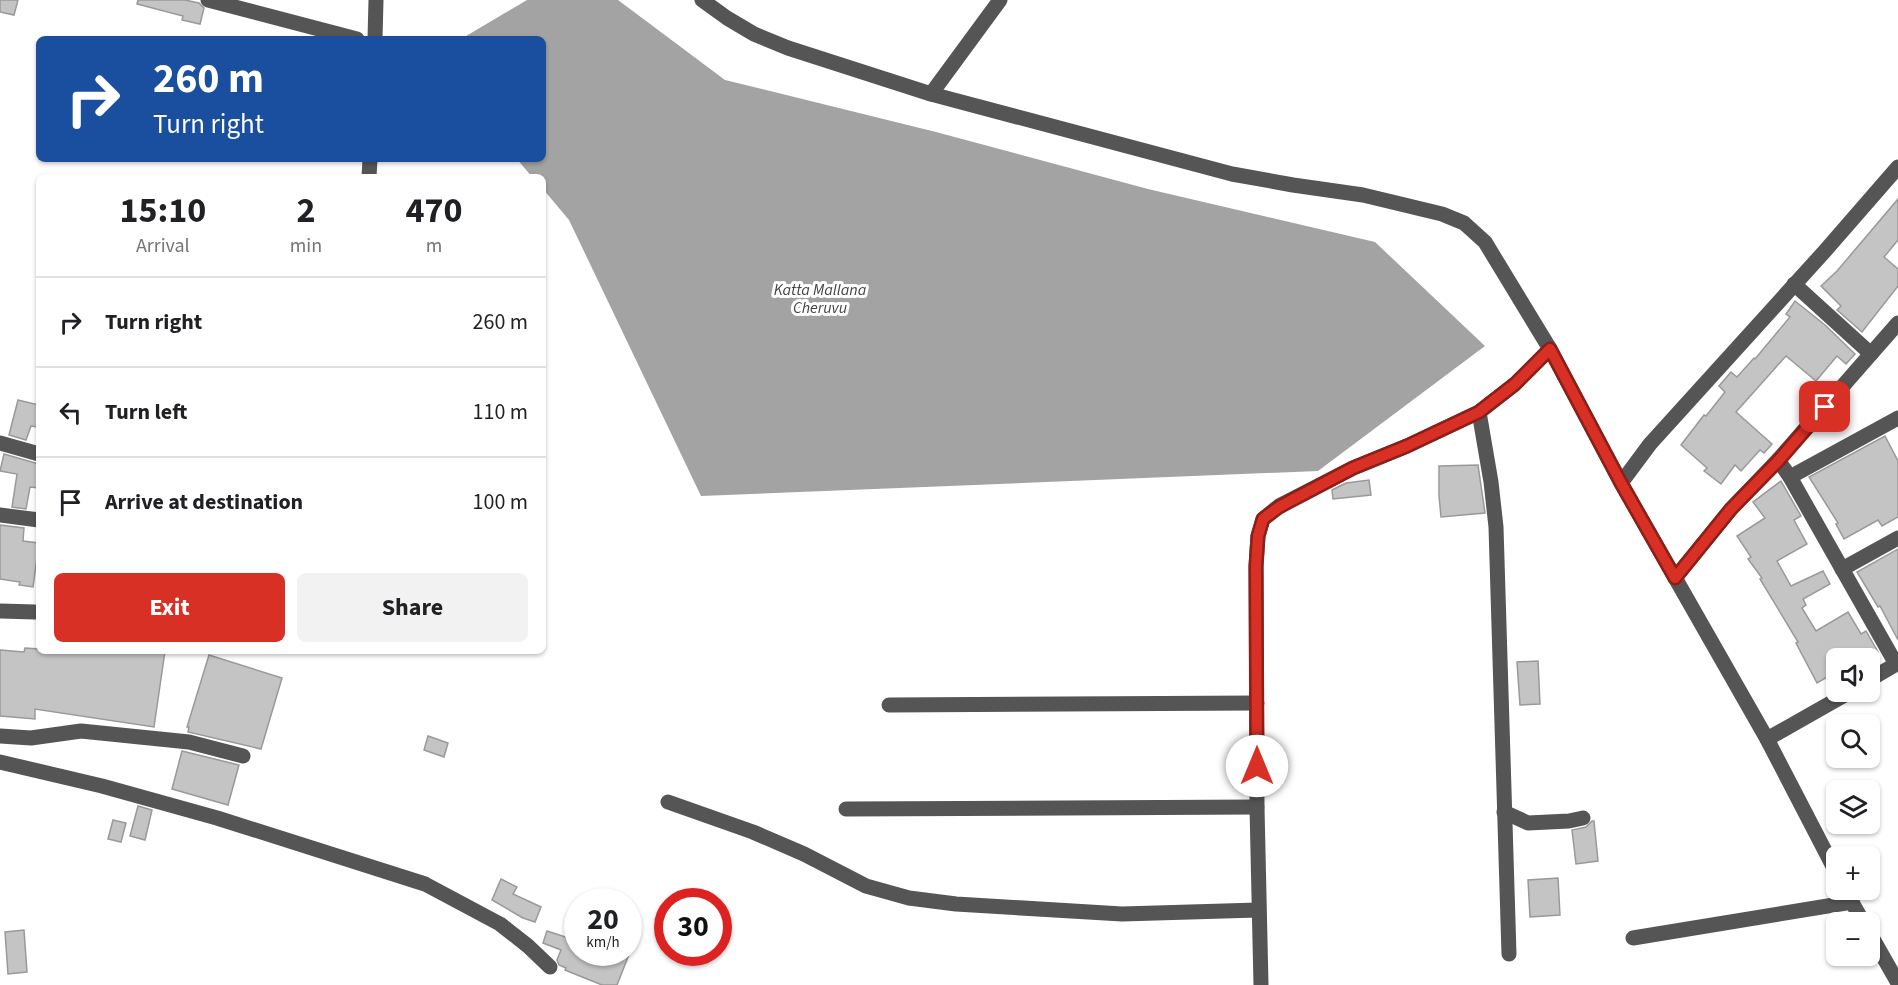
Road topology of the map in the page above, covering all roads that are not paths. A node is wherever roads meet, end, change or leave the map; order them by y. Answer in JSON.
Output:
{"nodes":[{"id":1,"x":208,"y":0,"type":"edge"},
{"id":2,"x":376,"y":0,"type":"edge"},
{"id":3,"x":702,"y":0,"type":"edge"},
{"id":4,"x":1000,"y":0,"type":"edge"},
{"id":5,"x":346,"y":36,"type":"edge"},
{"id":6,"x":375,"y":36,"type":"edge"},
{"id":7,"x":931,"y":94,"type":"junction"},
{"id":8,"x":1898,"y":167,"type":"edge"},
{"id":9,"x":1794,"y":284,"type":"junction"},
{"id":10,"x":1898,"y":323,"type":"edge"},
{"id":11,"x":1550,"y":349,"type":"junction"},
{"id":12,"x":1871,"y":354,"type":"junction"},
{"id":13,"x":1479,"y":412,"type":"junction"},
{"id":14,"x":1898,"y":418,"type":"edge"},
{"id":15,"x":0,"y":443,"type":"edge"},
{"id":16,"x":36,"y":453,"type":"edge"},
{"id":17,"x":1779,"y":460,"type":"junction"},
{"id":18,"x":1790,"y":477,"type":"junction"},
{"id":19,"x":1621,"y":483,"type":"junction"},
{"id":20,"x":0,"y":515,"type":"edge"},
{"id":21,"x":36,"y":520,"type":"edge"},
{"id":22,"x":1898,"y":538,"type":"edge"},
{"id":23,"x":1842,"y":569,"type":"junction"},
{"id":24,"x":1675,"y":578,"type":"junction"},
{"id":25,"x":0,"y":610,"type":"edge"},
{"id":26,"x":35,"y":612,"type":"dead end"},
{"id":27,"x":1897,"y":663,"type":"edge"},
{"id":28,"x":1880,"y":673,"type":"edge"},
{"id":29,"x":1832,"y":702,"type":"edge"},
{"id":30,"x":1257,"y":703,"type":"junction"},
{"id":31,"x":889,"y":705,"type":"dead end"},
{"id":32,"x":0,"y":736,"type":"edge"},
{"id":33,"x":1767,"y":739,"type":"junction"},
{"id":34,"x":243,"y":756,"type":"dead end"},
{"id":35,"x":0,"y":762,"type":"edge"},
{"id":36,"x":668,"y":802,"type":"dead end"},
{"id":37,"x":1257,"y":807,"type":"junction"},
{"id":38,"x":846,"y":809,"type":"dead end"},
{"id":39,"x":1504,"y":812,"type":"junction"},
{"id":40,"x":1583,"y":818,"type":"dead end"},
{"id":41,"x":1826,"y":853,"type":"edge"},
{"id":42,"x":1828,"y":900,"type":"edge"},
{"id":43,"x":1258,"y":910,"type":"junction"},
{"id":44,"x":1633,"y":938,"type":"dead end"},
{"id":45,"x":1880,"y":952,"type":"edge"},
{"id":46,"x":1509,"y":954,"type":"dead end"},
{"id":47,"x":550,"y":967,"type":"dead end"},
{"id":48,"x":1898,"y":983,"type":"edge"},
{"id":49,"x":1261,"y":985,"type":"edge"}],
"edges":[{"from":1,"to":5,"type":"street"},
{"from":2,"to":6,"type":"street"},
{"from":3,"to":7,"type":"street"},
{"from":4,"to":7,"type":"street"},
{"from":7,"to":11,"type":"street"},
{"from":8,"to":9,"type":"street"},
{"from":9,"to":12,"type":"street"},
{"from":9,"to":19,"type":"street"},
{"from":10,"to":12,"type":"street"},
{"from":11,"to":13,"type":"street"},
{"from":11,"to":19,"type":"street"},
{"from":12,"to":17,"type":"street"},
{"from":13,"to":30,"type":"street"},
{"from":13,"to":39,"type":"street"},
{"from":14,"to":18,"type":"street"},
{"from":15,"to":16,"type":"street"},
{"from":17,"to":18,"type":"street"},
{"from":17,"to":24,"type":"street"},
{"from":18,"to":23,"type":"street"},
{"from":19,"to":24,"type":"street"},
{"from":20,"to":21,"type":"street"},
{"from":22,"to":23,"type":"street"},
{"from":23,"to":27,"type":"street"},
{"from":24,"to":33,"type":"street"},
{"from":25,"to":26,"type":"street"},
{"from":27,"to":28,"type":"street"},
{"from":29,"to":33,"type":"street"},
{"from":30,"to":31,"type":"street"},
{"from":30,"to":37,"type":"street"},
{"from":32,"to":34,"type":"street"},
{"from":33,"to":41,"type":"street"},
{"from":35,"to":47,"type":"street"},
{"from":36,"to":43,"type":"street"},
{"from":37,"to":38,"type":"street"},
{"from":37,"to":43,"type":"street"},
{"from":39,"to":40,"type":"street"},
{"from":39,"to":46,"type":"street"},
{"from":42,"to":44,"type":"street"},
{"from":43,"to":49,"type":"street"},
{"from":45,"to":48,"type":"street"}]}
